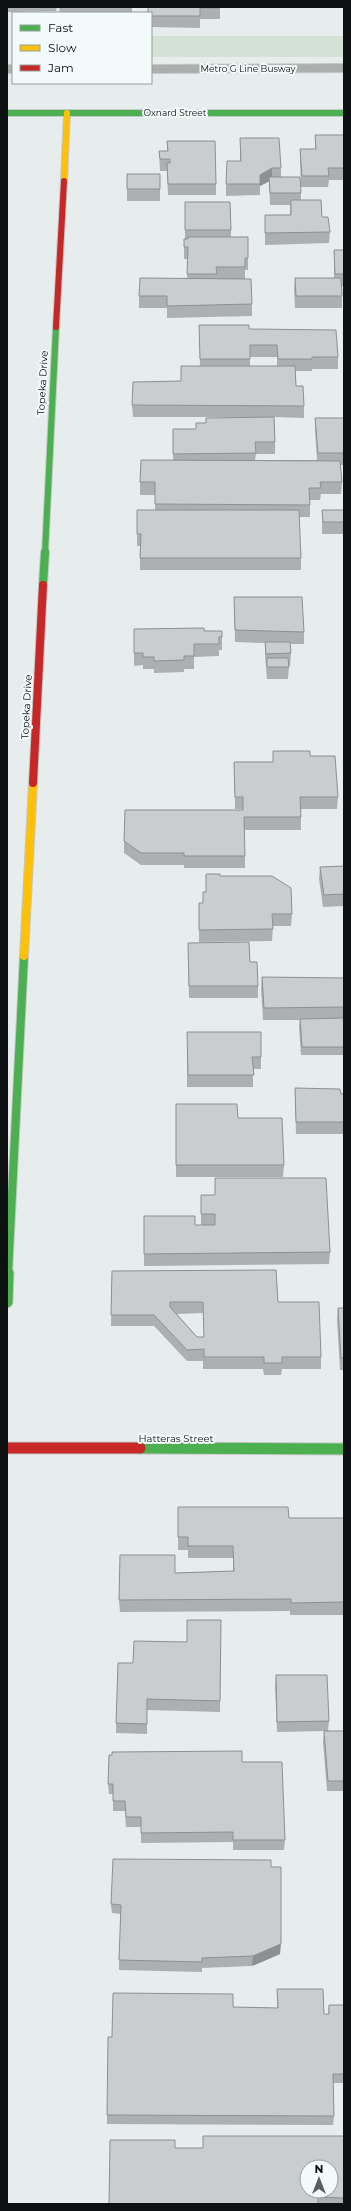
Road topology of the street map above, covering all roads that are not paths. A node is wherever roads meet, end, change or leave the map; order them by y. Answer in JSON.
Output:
{"nodes":[{"id":1,"x":344,"y":68,"type":"edge"},
{"id":2,"x":152,"y":69,"type":"edge"},
{"id":3,"x":7,"y":113,"type":"edge"},
{"id":4,"x":67,"y":113,"type":"junction"},
{"id":5,"x":344,"y":113,"type":"edge"},
{"id":6,"x":7,"y":1302,"type":"edge"},
{"id":7,"x":7,"y":1448,"type":"edge"},
{"id":8,"x":344,"y":1449,"type":"edge"}],
"edges":[{"from":1,"to":2,"type":"lane","name":"Metro G Line Busway"},
{"from":3,"to":4,"type":"street","name":"Oxnard Street"},
{"from":4,"to":5,"type":"street","name":"Oxnard Street"},
{"from":4,"to":6,"type":"street","name":"Topeka Drive"},
{"from":7,"to":8,"type":"street","name":"Hatteras Street"}]}
